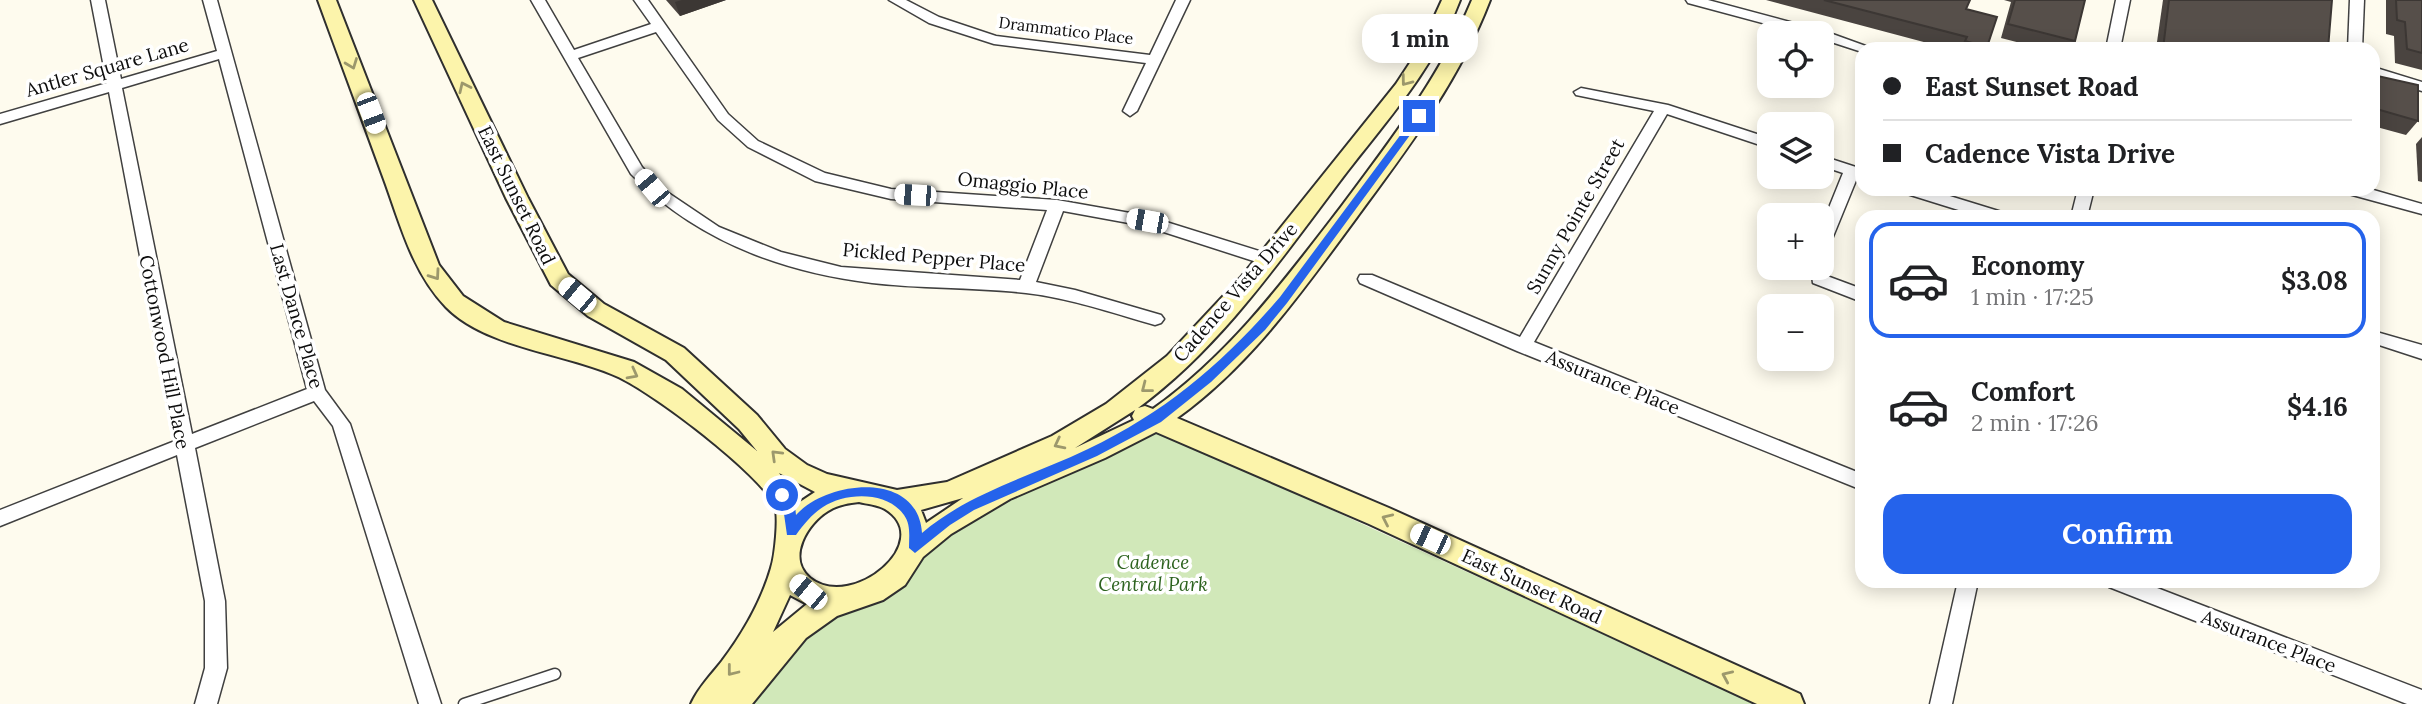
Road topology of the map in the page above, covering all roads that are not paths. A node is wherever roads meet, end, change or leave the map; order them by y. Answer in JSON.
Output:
{"nodes":[{"id":1,"x":98,"y":0,"type":"edge"},
{"id":2,"x":210,"y":0,"type":"edge"},
{"id":3,"x":327,"y":0,"type":"edge"},
{"id":4,"x":423,"y":0,"type":"edge"},
{"id":5,"x":538,"y":0,"type":"edge"},
{"id":6,"x":641,"y":0,"type":"edge"},
{"id":7,"x":896,"y":0,"type":"edge"},
{"id":8,"x":1183,"y":0,"type":"edge"},
{"id":9,"x":1451,"y":0,"type":"edge"},
{"id":10,"x":1481,"y":0,"type":"edge"},
{"id":11,"x":1695,"y":0,"type":"edge"},
{"id":12,"x":2123,"y":0,"type":"edge"},
{"id":13,"x":2357,"y":0,"type":"edge"},
{"id":14,"x":1771,"y":21,"type":"edge"},
{"id":15,"x":660,"y":26,"type":"junction"},
{"id":16,"x":1834,"y":39,"type":"edge"},
{"id":17,"x":2114,"y":42,"type":"edge"},
{"id":18,"x":2355,"y":42,"type":"edge"},
{"id":19,"x":1855,"y":45,"type":"edge"},
{"id":20,"x":225,"y":53,"type":"junction"},
{"id":21,"x":570,"y":56,"type":"junction"},
{"id":22,"x":1155,"y":60,"type":"junction"},
{"id":23,"x":2380,"y":73,"type":"edge"},
{"id":24,"x":113,"y":84,"type":"junction"},
{"id":25,"x":2422,"y":87,"type":"edge"},
{"id":26,"x":1581,"y":92,"type":"dead end"},
{"id":27,"x":1663,"y":108,"type":"junction"},
{"id":28,"x":1130,"y":111,"type":"dead end"},
{"id":29,"x":0,"y":119,"type":"edge"},
{"id":30,"x":1757,"y":139,"type":"edge"},
{"id":31,"x":1834,"y":165,"type":"edge"},
{"id":32,"x":1855,"y":171,"type":"edge"},
{"id":33,"x":1855,"y":176,"type":"edge"},
{"id":34,"x":1932,"y":196,"type":"edge"},
{"id":35,"x":2376,"y":196,"type":"edge"},
{"id":36,"x":1057,"y":205,"type":"junction"},
{"id":37,"x":2422,"y":209,"type":"edge"},
{"id":38,"x":1977,"y":210,"type":"edge"},
{"id":39,"x":1834,"y":219,"type":"edge"},
{"id":40,"x":1266,"y":259,"type":"junction"},
{"id":41,"x":1366,"y":279,"type":"dead end"},
{"id":42,"x":1832,"y":280,"type":"edge"},
{"id":43,"x":1026,"y":286,"type":"junction"},
{"id":44,"x":1855,"y":292,"type":"edge"},
{"id":45,"x":1155,"y":319,"type":"dead end"},
{"id":46,"x":2380,"y":339,"type":"edge"},
{"id":47,"x":1523,"y":345,"type":"junction"},
{"id":48,"x":2422,"y":352,"type":"edge"},
{"id":49,"x":317,"y":392,"type":"junction"},
{"id":50,"x":1118,"y":410,"type":"junction"},
{"id":51,"x":1156,"y":419,"type":"junction"},
{"id":52,"x":183,"y":445,"type":"junction"},
{"id":53,"x":1855,"y":479,"type":"edge"},
{"id":54,"x":859,"y":491,"type":"junction"},
{"id":55,"x":897,"y":501,"type":"junction"},
{"id":56,"x":0,"y":518,"type":"edge"},
{"id":57,"x":791,"y":531,"type":"junction"},
{"id":58,"x":915,"y":548,"type":"junction"},
{"id":59,"x":786,"y":565,"type":"junction"},
{"id":60,"x":1966,"y":588,"type":"edge"},
{"id":61,"x":2134,"y":588,"type":"edge"},
{"id":62,"x":848,"y":598,"type":"junction"},
{"id":63,"x":555,"y":674,"type":"dead end"},
{"id":64,"x":2422,"y":700,"type":"edge"},
{"id":65,"x":206,"y":704,"type":"edge"},
{"id":66,"x":430,"y":704,"type":"edge"},
{"id":67,"x":464,"y":704,"type":"edge"},
{"id":68,"x":706,"y":704,"type":"edge"},
{"id":69,"x":734,"y":704,"type":"edge"},
{"id":70,"x":1789,"y":704,"type":"edge"},
{"id":71,"x":1941,"y":704,"type":"edge"}],
"edges":[{"from":1,"to":24,"type":"street","name":"Cottonwood Hill Place"},
{"from":2,"to":20,"type":"street","name":"Last Dance Place"},
{"from":3,"to":57,"type":"main road","one_way":true},
{"from":54,"to":4,"type":"main road","name":"East Sunset Road","one_way":true},
{"from":5,"to":21,"type":"street","name":"Pickled Pepper Place"},
{"from":6,"to":15,"type":"street","name":"Omaggio Place"},
{"from":7,"to":22,"type":"street","name":"Drammatico Place"},
{"from":8,"to":22,"type":"street"},
{"from":9,"to":40,"type":"main road","name":"Cadence Vista Drive","one_way":true},
{"from":10,"to":51,"type":"main road","name":"Cadence Vista Drive"},
{"from":11,"to":14,"type":"street"},
{"from":12,"to":17,"type":"street"},
{"from":13,"to":18,"type":"street"},
{"from":15,"to":21,"type":"street"},
{"from":15,"to":36,"type":"street","name":"Omaggio Place"},
{"from":16,"to":19,"type":"street"},
{"from":20,"to":24,"type":"street","name":"Antler Square Lane"},
{"from":20,"to":49,"type":"street","name":"Last Dance Place"},
{"from":21,"to":43,"type":"street","name":"Pickled Pepper Place"},
{"from":22,"to":28,"type":"street"},
{"from":23,"to":25,"type":"street"},
{"from":24,"to":29,"type":"street","name":"Antler Square Lane"},
{"from":24,"to":52,"type":"street","name":"Cottonwood Hill Place"},
{"from":26,"to":27,"type":"street"},
{"from":27,"to":30,"type":"street"},
{"from":27,"to":47,"type":"street","name":"Sunny Pointe Street"},
{"from":31,"to":32,"type":"street"},
{"from":33,"to":39,"type":"street"},
{"from":34,"to":38,"type":"street"},
{"from":35,"to":37,"type":"street"},
{"from":36,"to":40,"type":"street","name":"Omaggio Place"},
{"from":36,"to":43,"type":"street"},
{"from":40,"to":50,"type":"main road","name":"Cadence Vista Drive","one_way":true},
{"from":41,"to":47,"type":"street","name":"Assurance Place"},
{"from":42,"to":44,"type":"street"},
{"from":43,"to":45,"type":"street","name":"Pickled Pepper Place"},
{"from":46,"to":48,"type":"street"},
{"from":47,"to":53,"type":"street","name":"Assurance Place"},
{"from":49,"to":52,"type":"street"},
{"from":49,"to":66,"type":"street","name":"Last Dance Place"},
{"from":50,"to":51,"type":"main road","name":"East Sunset Road"},
{"from":50,"to":55,"type":"main road","name":"Cadence Vista Drive","one_way":true},
{"from":51,"to":58,"type":"main road","name":"Cadence Vista Drive"},
{"from":70,"to":51,"type":"main road","name":"East Sunset Road","one_way":true},
{"from":52,"to":56,"type":"street"},
{"from":52,"to":65,"type":"street","name":"Cottonwood Hill Place"},
{"from":54,"to":55,"type":"main road"},
{"from":54,"to":57,"type":"main road"},
{"from":55,"to":58,"type":"main road"},
{"from":57,"to":59,"type":"main road"},
{"from":58,"to":62,"type":"main road"},
{"from":59,"to":62,"type":"main road"},
{"from":59,"to":68,"type":"main road","one_way":true},
{"from":60,"to":71,"type":"street"},
{"from":61,"to":64,"type":"street","name":"Assurance Place"},
{"from":62,"to":69,"type":"main road"},
{"from":63,"to":67,"type":"lane"}]}
